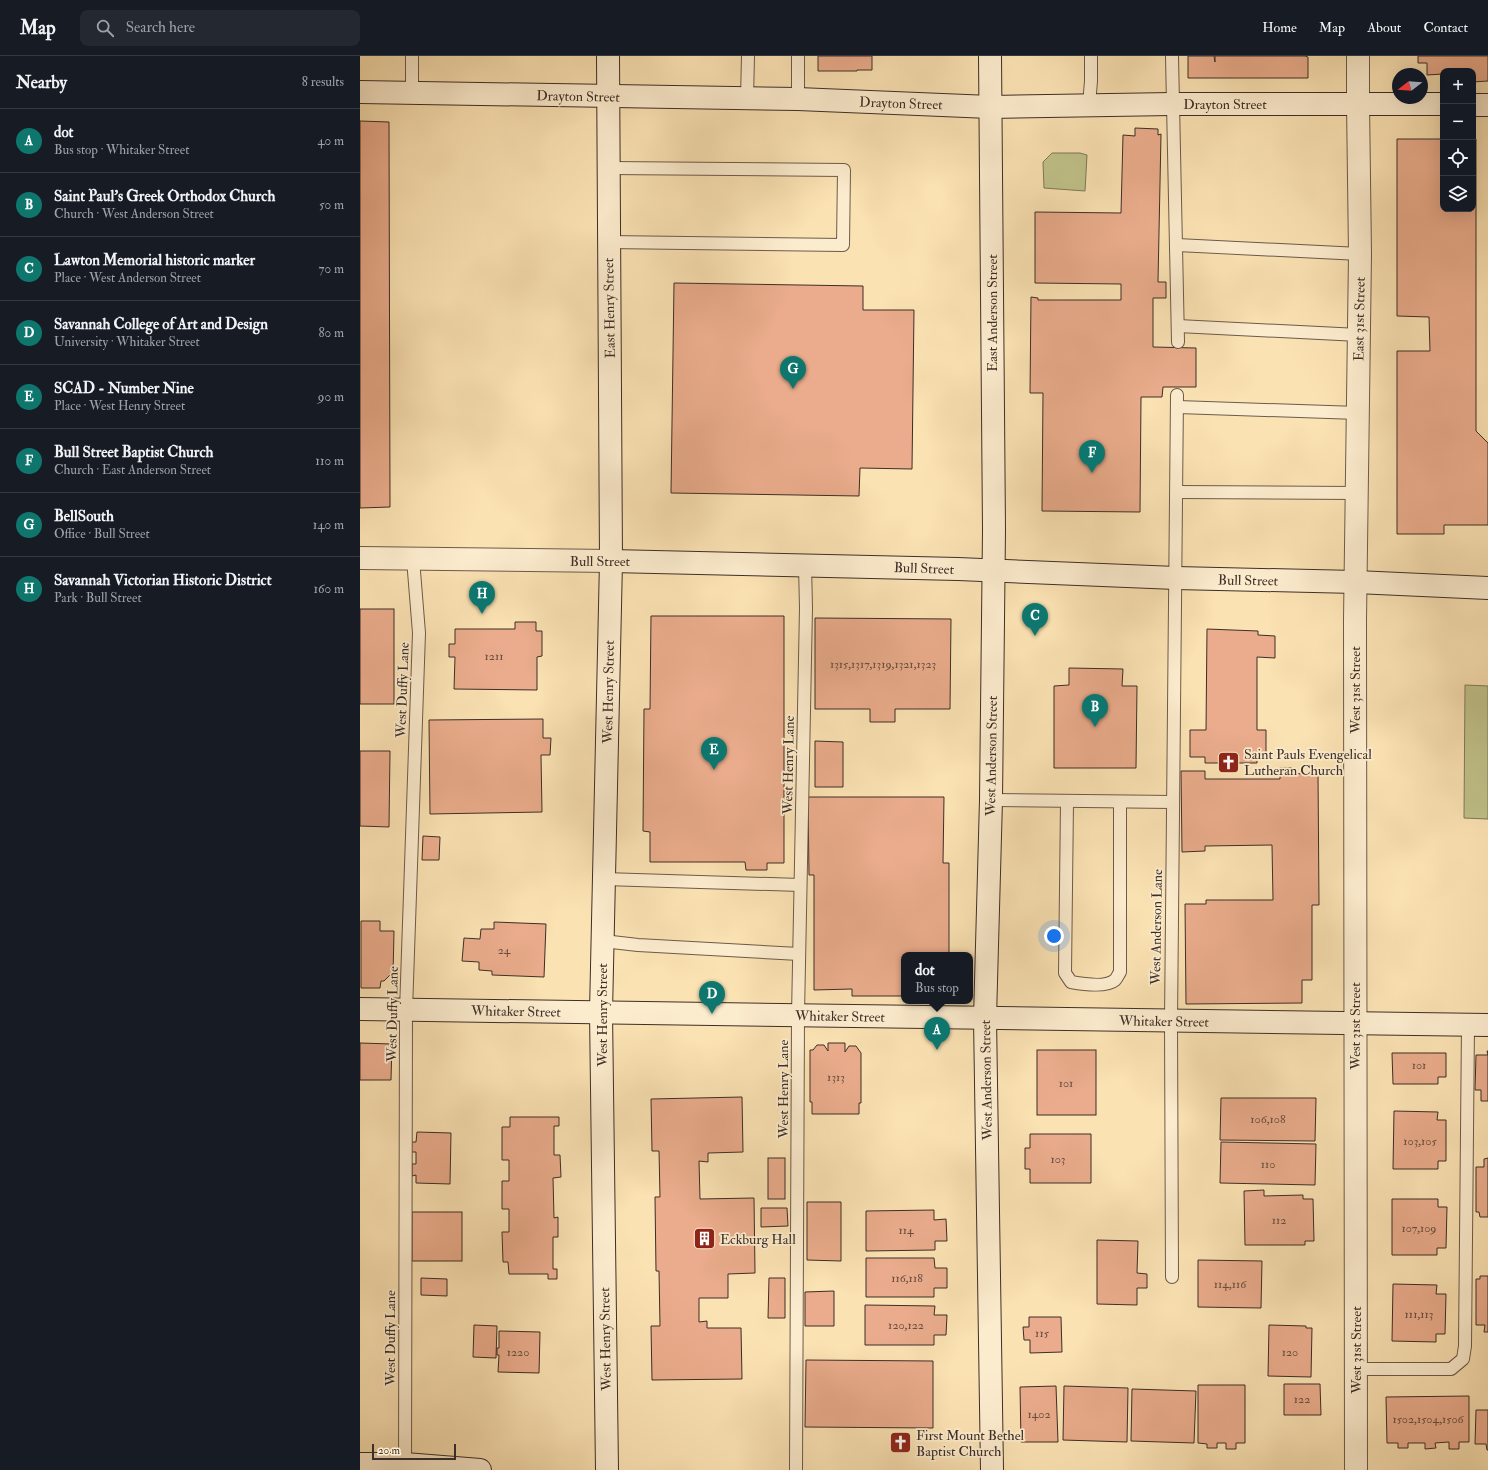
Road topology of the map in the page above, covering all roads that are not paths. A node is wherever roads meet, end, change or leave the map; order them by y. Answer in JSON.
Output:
{"nodes":[{"id":1,"x":412,"y":56,"type":"edge"},
{"id":2,"x":608,"y":56,"type":"edge"},
{"id":3,"x":748,"y":56,"type":"edge"},
{"id":4,"x":798,"y":56,"type":"edge"},
{"id":5,"x":990,"y":56,"type":"edge"},
{"id":6,"x":1091,"y":56,"type":"edge"},
{"id":7,"x":1172,"y":56,"type":"edge"},
{"id":8,"x":1358,"y":56,"type":"edge"},
{"id":9,"x":360,"y":92,"type":"edge"},
{"id":10,"x":412,"y":94,"type":"junction"},
{"id":11,"x":607,"y":96,"type":"junction"},
{"id":12,"x":747,"y":98,"type":"junction"},
{"id":13,"x":798,"y":99,"type":"junction"},
{"id":14,"x":1358,"y":103,"type":"junction"},
{"id":15,"x":1172,"y":104,"type":"junction"},
{"id":16,"x":1440,"y":104,"type":"edge"},
{"id":17,"x":1089,"y":105,"type":"junction"},
{"id":18,"x":1476,"y":105,"type":"edge"},
{"id":19,"x":1488,"y":105,"type":"edge"},
{"id":20,"x":990,"y":106,"type":"junction"},
{"id":21,"x":608,"y":168,"type":"junction"},
{"id":22,"x":608,"y":242,"type":"junction"},
{"id":23,"x":1177,"y":245,"type":"junction"},
{"id":24,"x":1360,"y":254,"type":"junction"},
{"id":25,"x":1178,"y":326,"type":"junction"},
{"id":26,"x":1359,"y":335,"type":"junction"},
{"id":27,"x":1178,"y":342,"type":"dead end"},
{"id":28,"x":1358,"y":413,"type":"junction"},
{"id":29,"x":1177,"y":492,"type":"junction"},
{"id":30,"x":1357,"y":493,"type":"junction"},
{"id":31,"x":360,"y":558,"type":"edge"},
{"id":32,"x":413,"y":559,"type":"junction"},
{"id":33,"x":611,"y":561,"type":"junction"},
{"id":34,"x":805,"y":565,"type":"junction"},
{"id":35,"x":993,"y":571,"type":"junction"},
{"id":36,"x":1176,"y":578,"type":"junction"},
{"id":37,"x":1356,"y":582,"type":"junction"},
{"id":38,"x":1488,"y":588,"type":"edge"},
{"id":39,"x":991,"y":800,"type":"junction"},
{"id":40,"x":1067,"y":802,"type":"junction"},
{"id":41,"x":1120,"y":802,"type":"junction"},
{"id":42,"x":1173,"y":802,"type":"junction"},
{"id":43,"x":604,"y":879,"type":"junction"},
{"id":44,"x":800,"y":885,"type":"junction"},
{"id":45,"x":603,"y":941,"type":"junction"},
{"id":46,"x":799,"y":954,"type":"junction"},
{"id":47,"x":360,"y":1009,"type":"edge"},
{"id":48,"x":406,"y":1010,"type":"junction"},
{"id":49,"x":601,"y":1012,"type":"junction"},
{"id":50,"x":798,"y":1015,"type":"junction"},
{"id":51,"x":985,"y":1018,"type":"junction"},
{"id":52,"x":1170,"y":1021,"type":"junction"},
{"id":53,"x":1355,"y":1023,"type":"junction"},
{"id":54,"x":1478,"y":1025,"type":"edge"},
{"id":55,"x":1172,"y":1277,"type":"dead end"},
{"id":56,"x":1356,"y":1369,"type":"junction"},
{"id":57,"x":360,"y":1464,"type":"edge"},
{"id":58,"x":405,"y":1467,"type":"edge"},
{"id":59,"x":480,"y":1470,"type":"edge"},
{"id":60,"x":607,"y":1470,"type":"edge"},
{"id":61,"x":796,"y":1470,"type":"edge"},
{"id":62,"x":992,"y":1470,"type":"edge"},
{"id":63,"x":1356,"y":1470,"type":"edge"}],
"edges":[{"from":1,"to":10,"type":"lane"},
{"from":2,"to":11,"type":"main road","name":"East Henry Street"},
{"from":3,"to":12,"type":"lane"},
{"from":4,"to":13,"type":"lane"},
{"from":5,"to":20,"type":"main road","name":"East Anderson Street"},
{"from":6,"to":17,"type":"lane"},
{"from":7,"to":15,"type":"lane"},
{"from":8,"to":14,"type":"main road","name":"East 31st Street"},
{"from":9,"to":10,"type":"main road","name":"Drayton Street"},
{"from":10,"to":11,"type":"main road","name":"Drayton Street"},
{"from":11,"to":12,"type":"main road","name":"Drayton Street"},
{"from":11,"to":21,"type":"main road","name":"East Henry Street"},
{"from":12,"to":13,"type":"main road","name":"Drayton Street"},
{"from":13,"to":20,"type":"main road","name":"Drayton Street"},
{"from":14,"to":15,"type":"main road","name":"Drayton Street"},
{"from":14,"to":16,"type":"main road","name":"Drayton Street"},
{"from":14,"to":24,"type":"main road","name":"East 31st Street"},
{"from":15,"to":17,"type":"main road","name":"Drayton Street"},
{"from":15,"to":23,"type":"lane"},
{"from":17,"to":20,"type":"main road","name":"Drayton Street"},
{"from":18,"to":19,"type":"main road"},
{"from":20,"to":35,"type":"main road","name":"East Anderson Street"},
{"from":21,"to":22,"type":"main road","name":"East Henry Street"},
{"from":21,"to":22,"type":"lane"},
{"from":22,"to":33,"type":"main road","name":"East Henry Street"},
{"from":23,"to":24,"type":"lane"},
{"from":23,"to":25,"type":"lane"},
{"from":24,"to":26,"type":"main road","name":"East 31st Street"},
{"from":25,"to":26,"type":"lane"},
{"from":25,"to":27,"type":"lane"},
{"from":26,"to":28,"type":"main road","name":"East 31st Street"},
{"from":28,"to":29,"type":"lane","name":"West Anderson Lane"},
{"from":28,"to":30,"type":"main road","name":"East 31st Street"},
{"from":29,"to":30,"type":"lane"},
{"from":29,"to":36,"type":"lane","name":"West Anderson Lane"},
{"from":30,"to":37,"type":"main road","name":"East 31st Street"},
{"from":31,"to":32,"type":"main road","name":"Bull Street"},
{"from":32,"to":33,"type":"main road","name":"Bull Street"},
{"from":32,"to":48,"type":"lane","name":"West Duffy Lane"},
{"from":33,"to":34,"type":"main road","name":"Bull Street"},
{"from":33,"to":43,"type":"main road","name":"West Henry Street"},
{"from":34,"to":35,"type":"main road","name":"Bull Street"},
{"from":34,"to":44,"type":"lane","name":"West Henry Lane"},
{"from":35,"to":36,"type":"main road","name":"Bull Street"},
{"from":35,"to":39,"type":"main road","name":"West Anderson Street"},
{"from":36,"to":37,"type":"main road","name":"Bull Street"},
{"from":36,"to":42,"type":"lane","name":"West Anderson Lane"},
{"from":37,"to":38,"type":"main road","name":"Bull Street"},
{"from":37,"to":53,"type":"main road","name":"West 31st Street"},
{"from":39,"to":40,"type":"lane"},
{"from":39,"to":51,"type":"main road","name":"West Anderson Street"},
{"from":40,"to":41,"type":"lane"},
{"from":40,"to":41,"type":"lane"},
{"from":41,"to":42,"type":"lane"},
{"from":42,"to":52,"type":"lane","name":"West Anderson Lane"},
{"from":43,"to":44,"type":"lane"},
{"from":43,"to":45,"type":"main road","name":"West Henry Street"},
{"from":44,"to":46,"type":"lane","name":"West Henry Lane"},
{"from":45,"to":46,"type":"lane"},
{"from":45,"to":49,"type":"main road","name":"West Henry Street"},
{"from":46,"to":50,"type":"lane","name":"West Henry Lane"},
{"from":47,"to":48,"type":"main road","name":"Whitaker Street"},
{"from":48,"to":49,"type":"main road","name":"Whitaker Street"},
{"from":48,"to":58,"type":"lane","name":"West Duffy Lane"},
{"from":49,"to":50,"type":"main road","name":"Whitaker Street"},
{"from":49,"to":60,"type":"main road","name":"West Henry Street"},
{"from":50,"to":51,"type":"main road","name":"Whitaker Street"},
{"from":50,"to":61,"type":"lane","name":"West Henry Lane"},
{"from":51,"to":52,"type":"main road","name":"Whitaker Street"},
{"from":51,"to":62,"type":"main road","name":"West Anderson Street"},
{"from":52,"to":53,"type":"main road","name":"Whitaker Street"},
{"from":52,"to":55,"type":"lane","name":"West Anderson Lane"},
{"from":53,"to":54,"type":"main road","name":"Whitaker Street"},
{"from":53,"to":56,"type":"main road","name":"West 31st Street"},
{"from":54,"to":56,"type":"lane"},
{"from":56,"to":63,"type":"main road","name":"West 31st Street"},
{"from":57,"to":58,"type":"main road"},
{"from":58,"to":59,"type":"main road"}]}
